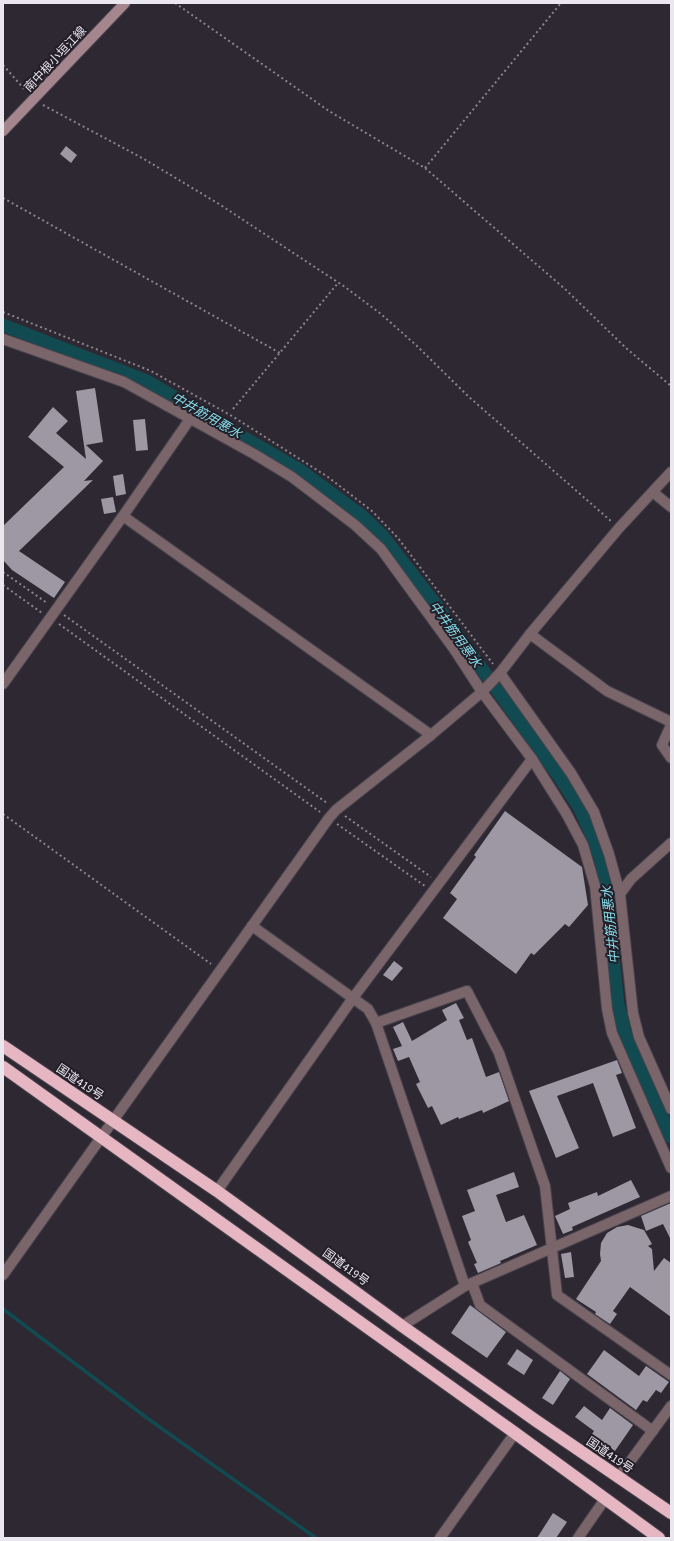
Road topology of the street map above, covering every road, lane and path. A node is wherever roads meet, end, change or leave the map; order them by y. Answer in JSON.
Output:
{"nodes":[{"id":1,"x":125,"y":3,"type":"edge"},
{"id":2,"x":175,"y":3,"type":"edge"},
{"id":3,"x":561,"y":3,"type":"edge"},
{"id":4,"x":3,"y":65,"type":"edge"},
{"id":5,"x":34,"y":100,"type":"junction"},
{"id":6,"x":3,"y":131,"type":"edge"},
{"id":7,"x":424,"y":168,"type":"junction"},
{"id":8,"x":3,"y":198,"type":"edge"},
{"id":9,"x":338,"y":283,"type":"junction"},
{"id":10,"x":3,"y":339,"type":"edge"},
{"id":11,"x":280,"y":353,"type":"junction"},
{"id":12,"x":671,"y":386,"type":"edge"},
{"id":13,"x":233,"y":409,"type":"dead end"},
{"id":14,"x":190,"y":419,"type":"junction"},
{"id":15,"x":671,"y":472,"type":"edge"},
{"id":16,"x":654,"y":493,"type":"junction"},
{"id":17,"x":671,"y":507,"type":"edge"},
{"id":18,"x":123,"y":516,"type":"junction"},
{"id":19,"x":619,"y":528,"type":"junction"},
{"id":20,"x":3,"y":572,"type":"edge"},
{"id":21,"x":3,"y":584,"type":"edge"},
{"id":22,"x":56,"y":610,"type":"junction"},
{"id":23,"x":50,"y":618,"type":"junction"},
{"id":24,"x":530,"y":634,"type":"junction"},
{"id":25,"x":500,"y":673,"type":"junction"},
{"id":26,"x":3,"y":684,"type":"edge"},
{"id":27,"x":482,"y":692,"type":"junction"},
{"id":28,"x":671,"y":724,"type":"edge"},
{"id":29,"x":431,"y":735,"type":"junction"},
{"id":30,"x":671,"y":758,"type":"edge"},
{"id":31,"x":532,"y":759,"type":"junction"},
{"id":32,"x":336,"y":810,"type":"junction"},
{"id":33,"x":3,"y":814,"type":"edge"},
{"id":34,"x":329,"y":818,"type":"junction"},
{"id":35,"x":671,"y":843,"type":"edge"},
{"id":36,"x":439,"y":883,"type":"junction"},
{"id":37,"x":432,"y":892,"type":"junction"},
{"id":38,"x":620,"y":894,"type":"junction"},
{"id":39,"x":252,"y":926,"type":"junction"},
{"id":40,"x":624,"y":934,"type":"junction"},
{"id":41,"x":600,"y":937,"type":"junction"},
{"id":42,"x":221,"y":970,"type":"junction"},
{"id":43,"x":353,"y":998,"type":"junction"},
{"id":44,"x":376,"y":1023,"type":"junction"},
{"id":45,"x":3,"y":1046,"type":"edge"},
{"id":46,"x":3,"y":1067,"type":"edge"},
{"id":47,"x":668,"y":1091,"type":"edge"},
{"id":48,"x":671,"y":1109,"type":"edge"},
{"id":49,"x":112,"y":1121,"type":"junction"},
{"id":50,"x":101,"y":1138,"type":"junction"},
{"id":51,"x":671,"y":1168,"type":"edge"},
{"id":52,"x":217,"y":1191,"type":"junction"},
{"id":53,"x":671,"y":1196,"type":"edge"},
{"id":54,"x":551,"y":1248,"type":"junction"},
{"id":55,"x":3,"y":1275,"type":"edge"},
{"id":56,"x":468,"y":1284,"type":"junction"},
{"id":57,"x":402,"y":1326,"type":"junction"},
{"id":58,"x":671,"y":1375,"type":"edge"},
{"id":59,"x":671,"y":1406,"type":"edge"},
{"id":60,"x":653,"y":1431,"type":"junction"},
{"id":61,"x":515,"y":1433,"type":"junction"},
{"id":62,"x":618,"y":1478,"type":"junction"},
{"id":63,"x":605,"y":1499,"type":"junction"},
{"id":64,"x":671,"y":1513,"type":"edge"},
{"id":65,"x":440,"y":1538,"type":"edge"},
{"id":66,"x":578,"y":1538,"type":"edge"},
{"id":67,"x":659,"y":1538,"type":"edge"}],
"edges":[{"from":1,"to":5,"type":"main road","name":"南中根小垣江線"},
{"from":2,"to":7,"type":"path"},
{"from":3,"to":7,"type":"path"},
{"from":4,"to":5,"type":"path"},
{"from":5,"to":6,"type":"main road","name":"南中根小垣江線"},
{"from":5,"to":9,"type":"path"},
{"from":7,"to":12,"type":"path"},
{"from":8,"to":11,"type":"path"},
{"from":9,"to":11,"type":"path"},
{"from":9,"to":19,"type":"path"},
{"from":10,"to":14,"type":"street"},
{"from":11,"to":13,"type":"path"},
{"from":14,"to":18,"type":"street"},
{"from":14,"to":27,"type":"street"},
{"from":15,"to":16,"type":"street"},
{"from":16,"to":17,"type":"street"},
{"from":16,"to":19,"type":"street"},
{"from":18,"to":22,"type":"street"},
{"from":18,"to":29,"type":"street"},
{"from":19,"to":24,"type":"street"},
{"from":20,"to":22,"type":"path"},
{"from":21,"to":23,"type":"path"},
{"from":22,"to":23,"type":"street"},
{"from":22,"to":32,"type":"path"},
{"from":23,"to":26,"type":"street"},
{"from":23,"to":34,"type":"path"},
{"from":24,"to":25,"type":"street"},
{"from":24,"to":28,"type":"street"},
{"from":25,"to":27,"type":"street"},
{"from":25,"to":38,"type":"street"},
{"from":27,"to":29,"type":"street"},
{"from":27,"to":31,"type":"street"},
{"from":28,"to":30,"type":"street"},
{"from":29,"to":32,"type":"street"},
{"from":31,"to":36,"type":"street"},
{"from":31,"to":41,"type":"street"},
{"from":32,"to":34,"type":"street"},
{"from":32,"to":36,"type":"path"},
{"from":33,"to":42,"type":"path"},
{"from":34,"to":37,"type":"path"},
{"from":34,"to":39,"type":"street"},
{"from":35,"to":38,"type":"street"},
{"from":36,"to":37,"type":"street"},
{"from":37,"to":43,"type":"street"},
{"from":38,"to":40,"type":"street"},
{"from":39,"to":42,"type":"street"},
{"from":39,"to":43,"type":"street"},
{"from":40,"to":41,"type":"street"},
{"from":40,"to":47,"type":"street"},
{"from":41,"to":51,"type":"street"},
{"from":42,"to":49,"type":"street"},
{"from":43,"to":44,"type":"street"},
{"from":43,"to":52,"type":"street"},
{"from":44,"to":54,"type":"street"},
{"from":44,"to":56,"type":"street"},
{"from":45,"to":49,"type":"highway","name":"国道419号"},
{"from":46,"to":50,"type":"highway"},
{"from":47,"to":48,"type":"street"},
{"from":49,"to":50,"type":"street"},
{"from":49,"to":52,"type":"highway","name":"国道419号"},
{"from":50,"to":55,"type":"street"},
{"from":50,"to":61,"type":"highway"},
{"from":52,"to":57,"type":"highway","name":"国道419号"},
{"from":53,"to":54,"type":"street"},
{"from":54,"to":56,"type":"street"},
{"from":54,"to":58,"type":"street"},
{"from":56,"to":57,"type":"street"},
{"from":56,"to":60,"type":"street"},
{"from":57,"to":62,"type":"highway","name":"国道419号"},
{"from":59,"to":60,"type":"street"},
{"from":60,"to":62,"type":"street"},
{"from":61,"to":63,"type":"highway"},
{"from":61,"to":65,"type":"street"},
{"from":62,"to":64,"type":"highway","name":"国道419号"},
{"from":63,"to":66,"type":"street"},
{"from":63,"to":67,"type":"highway"}]}
